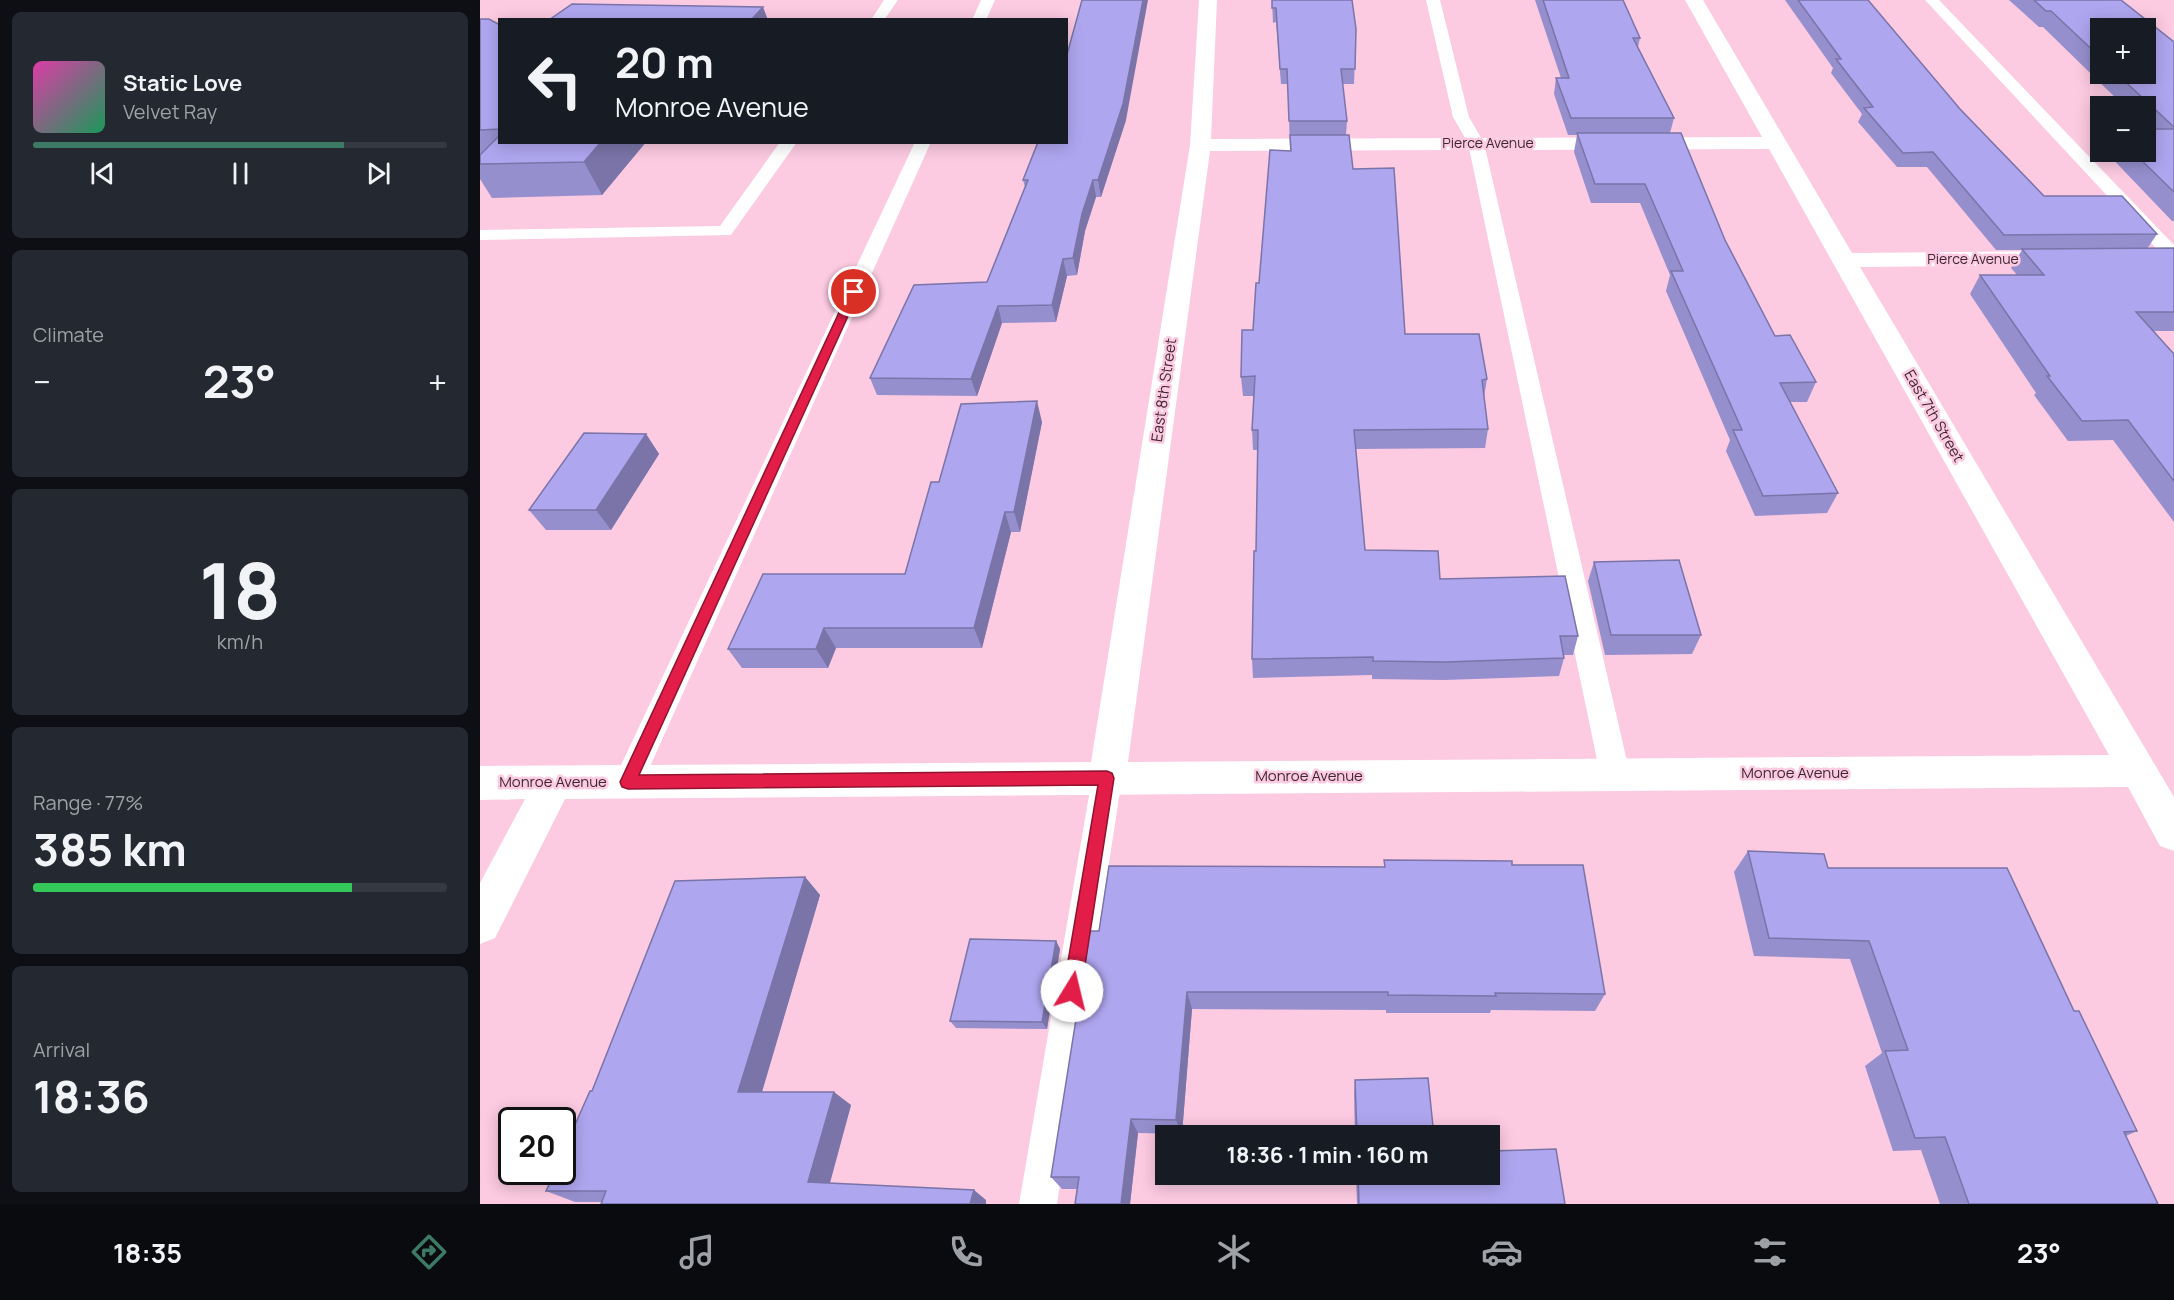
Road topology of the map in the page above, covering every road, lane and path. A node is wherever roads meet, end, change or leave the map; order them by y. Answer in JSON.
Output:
{"nodes":[{"id":1,"x":891,"y":0,"type":"edge"},
{"id":2,"x":988,"y":0,"type":"edge"},
{"id":3,"x":1208,"y":0,"type":"edge"},
{"id":4,"x":1433,"y":0,"type":"edge"},
{"id":5,"x":1694,"y":0,"type":"edge"},
{"id":6,"x":1932,"y":0,"type":"edge"},
{"id":7,"x":878,"y":18,"type":"edge"},
{"id":8,"x":980,"y":18,"type":"edge"},
{"id":9,"x":1476,"y":143,"type":"junction"},
{"id":10,"x":1777,"y":143,"type":"junction"},
{"id":11,"x":788,"y":144,"type":"edge"},
{"id":12,"x":921,"y":144,"type":"edge"},
{"id":13,"x":1200,"y":144,"type":"junction"},
{"id":14,"x":480,"y":234,"type":"edge"},
{"id":15,"x":2174,"y":257,"type":"edge"},
{"id":16,"x":2082,"y":258,"type":"edge"},
{"id":17,"x":2140,"y":258,"type":"edge"},
{"id":18,"x":1844,"y":260,"type":"junction"},
{"id":19,"x":2139,"y":771,"type":"junction"},
{"id":20,"x":1616,"y":774,"type":"junction"},
{"id":21,"x":1107,"y":778,"type":"junction"},
{"id":22,"x":554,"y":782,"type":"junction"},
{"id":23,"x":628,"y":782,"type":"junction"},
{"id":24,"x":480,"y":783,"type":"edge"},
{"id":25,"x":2174,"y":833,"type":"edge"},
{"id":26,"x":480,"y":924,"type":"edge"},
{"id":27,"x":1038,"y":1204,"type":"edge"}],
"edges":[{"from":1,"to":7,"type":"lane"},
{"from":2,"to":8,"type":"lane"},
{"from":3,"to":13,"type":"street","name":"East 8th Street"},
{"from":4,"to":9,"type":"lane"},
{"from":5,"to":10,"type":"street","name":"East 7th Street"},
{"from":6,"to":15,"type":"lane"},
{"from":9,"to":10,"type":"street","name":"Pierce Avenue"},
{"from":9,"to":13,"type":"street","name":"Pierce Avenue"},
{"from":9,"to":20,"type":"lane"},
{"from":10,"to":18,"type":"street","name":"East 7th Street"},
{"from":11,"to":14,"type":"lane"},
{"from":12,"to":23,"type":"lane"},
{"from":13,"to":21,"type":"street","name":"East 8th Street"},
{"from":15,"to":17,"type":"street"},
{"from":16,"to":18,"type":"street","name":"Pierce Avenue"},
{"from":18,"to":19,"type":"street","name":"East 7th Street"},
{"from":19,"to":20,"type":"street","name":"Monroe Avenue"},
{"from":19,"to":25,"type":"street","name":"East 7th Street"},
{"from":20,"to":21,"type":"street","name":"Monroe Avenue"},
{"from":21,"to":23,"type":"street","name":"Monroe Avenue"},
{"from":21,"to":27,"type":"lane"},
{"from":22,"to":23,"type":"street","name":"Monroe Avenue"},
{"from":22,"to":24,"type":"street","name":"Monroe Avenue"},
{"from":22,"to":26,"type":"street"}]}
